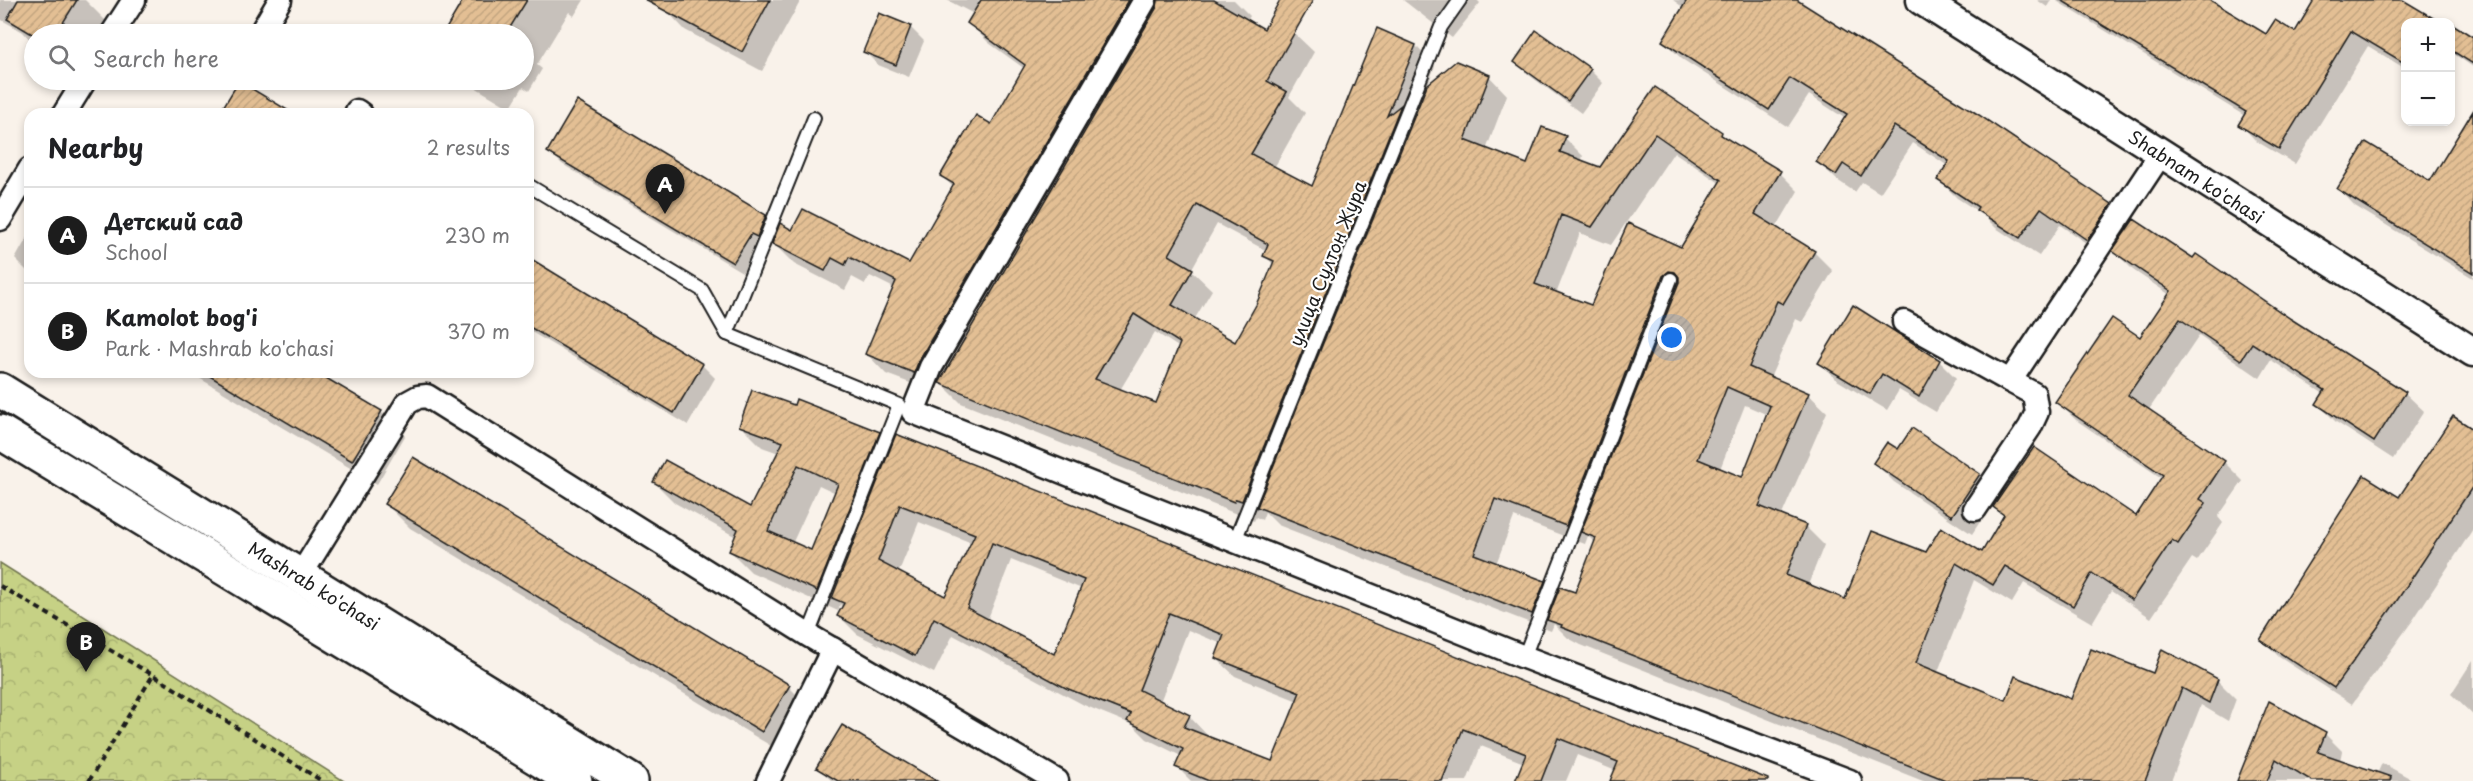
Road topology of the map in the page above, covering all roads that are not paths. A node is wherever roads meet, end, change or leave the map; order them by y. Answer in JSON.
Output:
{"nodes":[{"id":1,"x":134,"y":0,"type":"edge"},
{"id":2,"x":280,"y":0,"type":"edge"},
{"id":3,"x":1145,"y":0,"type":"edge"},
{"id":4,"x":1460,"y":0,"type":"edge"},
{"id":5,"x":1921,"y":0,"type":"edge"},
{"id":6,"x":118,"y":24,"type":"edge"},
{"id":7,"x":266,"y":24,"type":"edge"},
{"id":8,"x":79,"y":90,"type":"edge"},
{"id":9,"x":68,"y":108,"type":"edge"},
{"id":10,"x":814,"y":118,"type":"dead end"},
{"id":11,"x":2162,"y":152,"type":"junction"},
{"id":12,"x":24,"y":180,"type":"edge"},
{"id":13,"x":534,"y":189,"type":"edge"},
{"id":14,"x":0,"y":219,"type":"edge"},
{"id":15,"x":1671,"y":279,"type":"dead end"},
{"id":16,"x":1904,"y":322,"type":"dead end"},
{"id":17,"x":728,"y":334,"type":"junction"},
{"id":18,"x":2473,"y":351,"type":"edge"},
{"id":19,"x":2010,"y":381,"type":"junction"},
{"id":20,"x":0,"y":390,"type":"edge"},
{"id":21,"x":906,"y":409,"type":"junction"},
{"id":22,"x":0,"y":432,"type":"edge"},
{"id":23,"x":1976,"y":509,"type":"dead end"},
{"id":24,"x":1234,"y":543,"type":"junction"},
{"id":25,"x":300,"y":576,"type":"junction"},
{"id":26,"x":808,"y":635,"type":"junction"},
{"id":27,"x":833,"y":650,"type":"junction"},
{"id":28,"x":1524,"y":657,"type":"junction"},
{"id":29,"x":566,"y":779,"type":"edge"},
{"id":30,"x":631,"y":781,"type":"edge"},
{"id":31,"x":768,"y":781,"type":"edge"},
{"id":32,"x":1057,"y":781,"type":"edge"},
{"id":33,"x":1850,"y":781,"type":"edge"}],
"edges":[{"from":1,"to":6,"type":"street"},
{"from":2,"to":7,"type":"street"},
{"from":3,"to":21,"type":"street"},
{"from":4,"to":24,"type":"lane","name":"улица Султон Жура"},
{"from":5,"to":11,"type":"street","name":"Shabnam ko'chasi"},
{"from":8,"to":9,"type":"street"},
{"from":10,"to":17,"type":"lane"},
{"from":11,"to":18,"type":"street","name":"Shabnam ko'chasi"},
{"from":11,"to":19,"type":"street"},
{"from":12,"to":14,"type":"street"},
{"from":13,"to":17,"type":"lane"},
{"from":15,"to":28,"type":"lane"},
{"from":16,"to":19,"type":"street"},
{"from":17,"to":21,"type":"lane"},
{"from":19,"to":23,"type":"street"},
{"from":20,"to":25,"type":"main road","name":"Mashrab ko'chasi"},
{"from":21,"to":24,"type":"street"},
{"from":21,"to":26,"type":"lane"},
{"from":22,"to":29,"type":"main road","name":"Mashrab ko'chasi"},
{"from":24,"to":28,"type":"street"},
{"from":25,"to":26,"type":"street"},
{"from":25,"to":30,"type":"main road","name":"Mashrab ko'chasi"},
{"from":26,"to":27,"type":"street"},
{"from":27,"to":31,"type":"street"},
{"from":27,"to":32,"type":"street"},
{"from":28,"to":33,"type":"street"}]}
